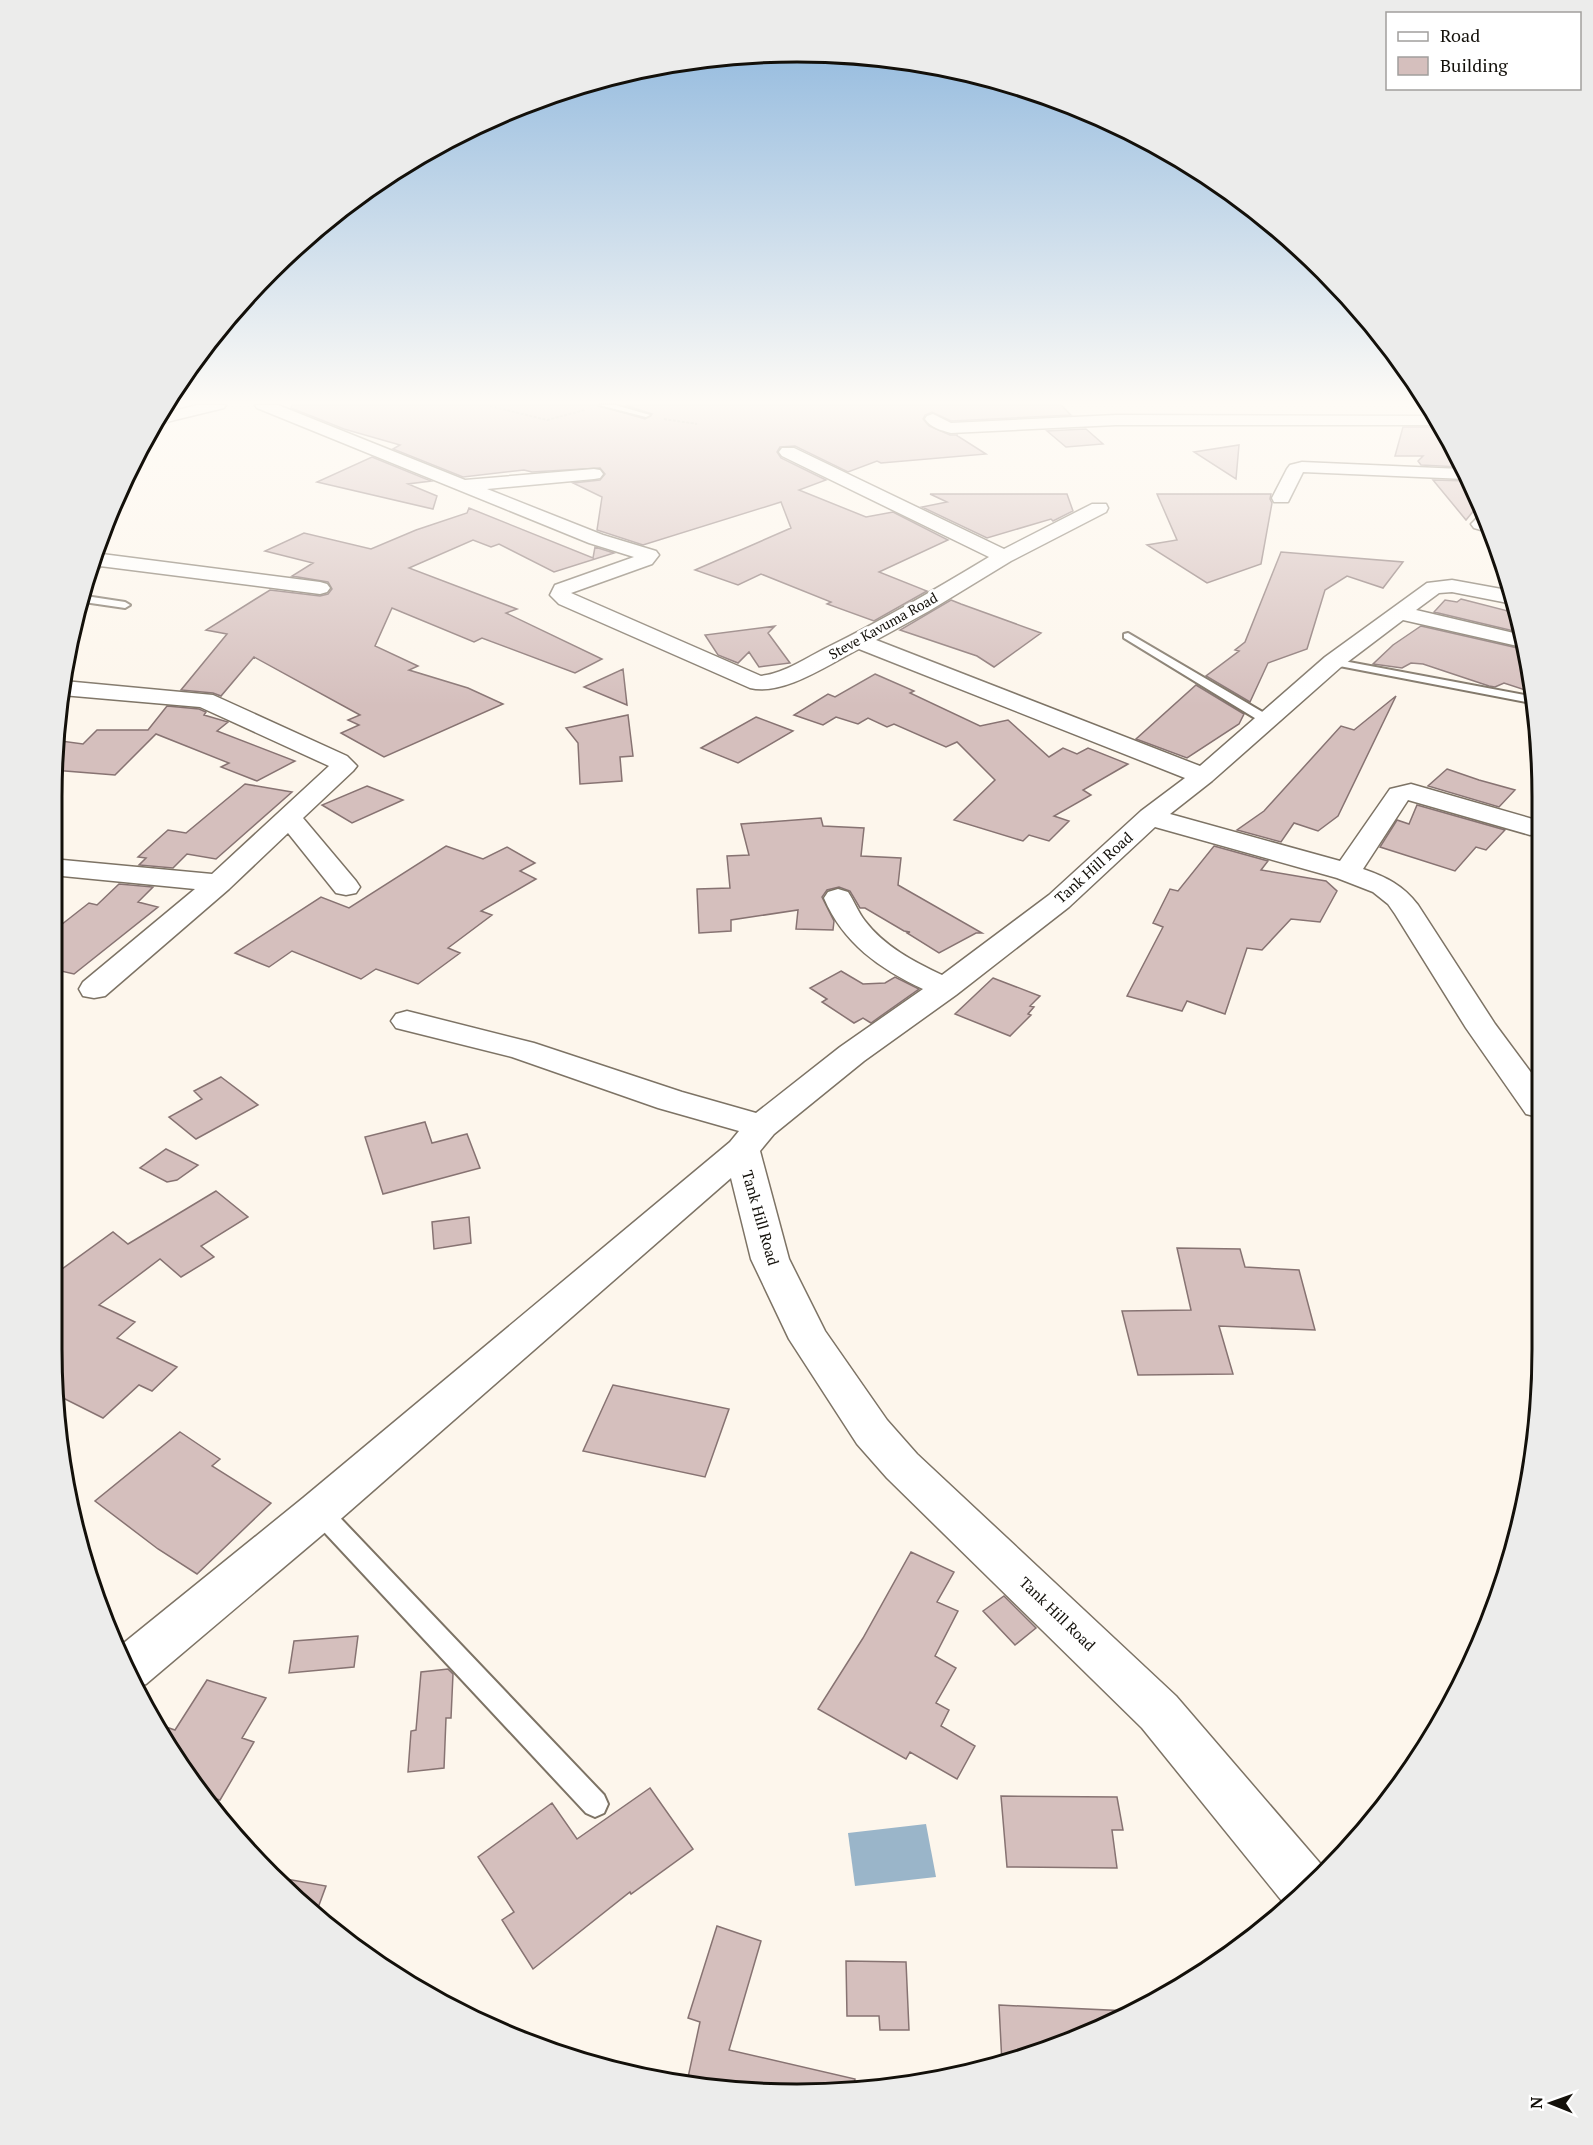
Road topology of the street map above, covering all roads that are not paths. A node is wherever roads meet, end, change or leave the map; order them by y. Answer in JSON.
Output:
{"nodes":[{"id":1,"x":509,"y":505,"type":"edge"},
{"id":2,"x":897,"y":505,"type":"edge"},
{"id":3,"x":1099,"y":508,"type":"dead end"},
{"id":4,"x":1004,"y":557,"type":"junction"},
{"id":5,"x":100,"y":564,"type":"edge"},
{"id":6,"x":320,"y":588,"type":"dead end"},
{"id":7,"x":1503,"y":596,"type":"edge"},
{"id":8,"x":89,"y":599,"type":"edge"},
{"id":9,"x":124,"y":604,"type":"dead end"},
{"id":10,"x":1399,"y":613,"type":"junction"},
{"id":11,"x":1128,"y":636,"type":"dead end"},
{"id":12,"x":1514,"y":640,"type":"edge"},
{"id":13,"x":858,"y":641,"type":"junction"},
{"id":14,"x":1333,"y":662,"type":"junction"},
{"id":15,"x":70,"y":689,"type":"edge"},
{"id":16,"x":1525,"y":699,"type":"edge"},
{"id":17,"x":1267,"y":720,"type":"junction"},
{"id":18,"x":1203,"y":776,"type":"junction"},
{"id":19,"x":289,"y":818,"type":"junction"},
{"id":20,"x":1150,"y":818,"type":"junction"},
{"id":21,"x":1530,"y":827,"type":"dead end"},
{"id":22,"x":62,"y":868,"type":"edge"},
{"id":23,"x":1347,"y":872,"type":"junction"},
{"id":24,"x":219,"y":883,"type":"junction"},
{"id":25,"x":346,"y":887,"type":"dead end"},
{"id":26,"x":838,"y":898,"type":"dead end"},
{"id":27,"x":945,"y":988,"type":"junction"},
{"id":28,"x":94,"y":989,"type":"dead end"},
{"id":29,"x":407,"y":1021,"type":"dead end"},
{"id":30,"x":1532,"y":1098,"type":"edge"},
{"id":31,"x":752,"y":1138,"type":"junction"},
{"id":32,"x":319,"y":1511,"type":"junction"},
{"id":33,"x":133,"y":1665,"type":"edge"},
{"id":34,"x":596,"y":1804,"type":"dead end"},
{"id":35,"x":1301,"y":1882,"type":"edge"}],
"edges":[{"from":1,"to":13,"type":"street","name":"Steve Kavuma Road"},
{"from":2,"to":4,"type":"street"},
{"from":3,"to":4,"type":"street","name":"Steve Kavuma Road"},
{"from":4,"to":13,"type":"street","name":"Steve Kavuma Road"},
{"from":5,"to":6,"type":"street"},
{"from":7,"to":10,"type":"street","name":"Tank Hill Road"},
{"from":8,"to":9,"type":"lane"},
{"from":10,"to":12,"type":"street"},
{"from":10,"to":14,"type":"street","name":"Tank Hill Road"},
{"from":11,"to":17,"type":"lane"},
{"from":13,"to":18,"type":"street"},
{"from":14,"to":16,"type":"lane"},
{"from":14,"to":17,"type":"street","name":"Tank Hill Road"},
{"from":15,"to":19,"type":"street"},
{"from":17,"to":18,"type":"street","name":"Tank Hill Road"},
{"from":18,"to":20,"type":"street","name":"Tank Hill Road"},
{"from":19,"to":24,"type":"street"},
{"from":19,"to":25,"type":"street"},
{"from":20,"to":23,"type":"street"},
{"from":20,"to":27,"type":"street","name":"Tank Hill Road"},
{"from":21,"to":23,"type":"street"},
{"from":22,"to":24,"type":"street"},
{"from":23,"to":30,"type":"street"},
{"from":24,"to":28,"type":"street"},
{"from":26,"to":27,"type":"street"},
{"from":27,"to":31,"type":"street","name":"Tank Hill Road"},
{"from":29,"to":31,"type":"street"},
{"from":31,"to":32,"type":"street"},
{"from":31,"to":35,"type":"street","name":"Tank Hill Road"},
{"from":32,"to":33,"type":"street"},
{"from":32,"to":34,"type":"lane"}]}
